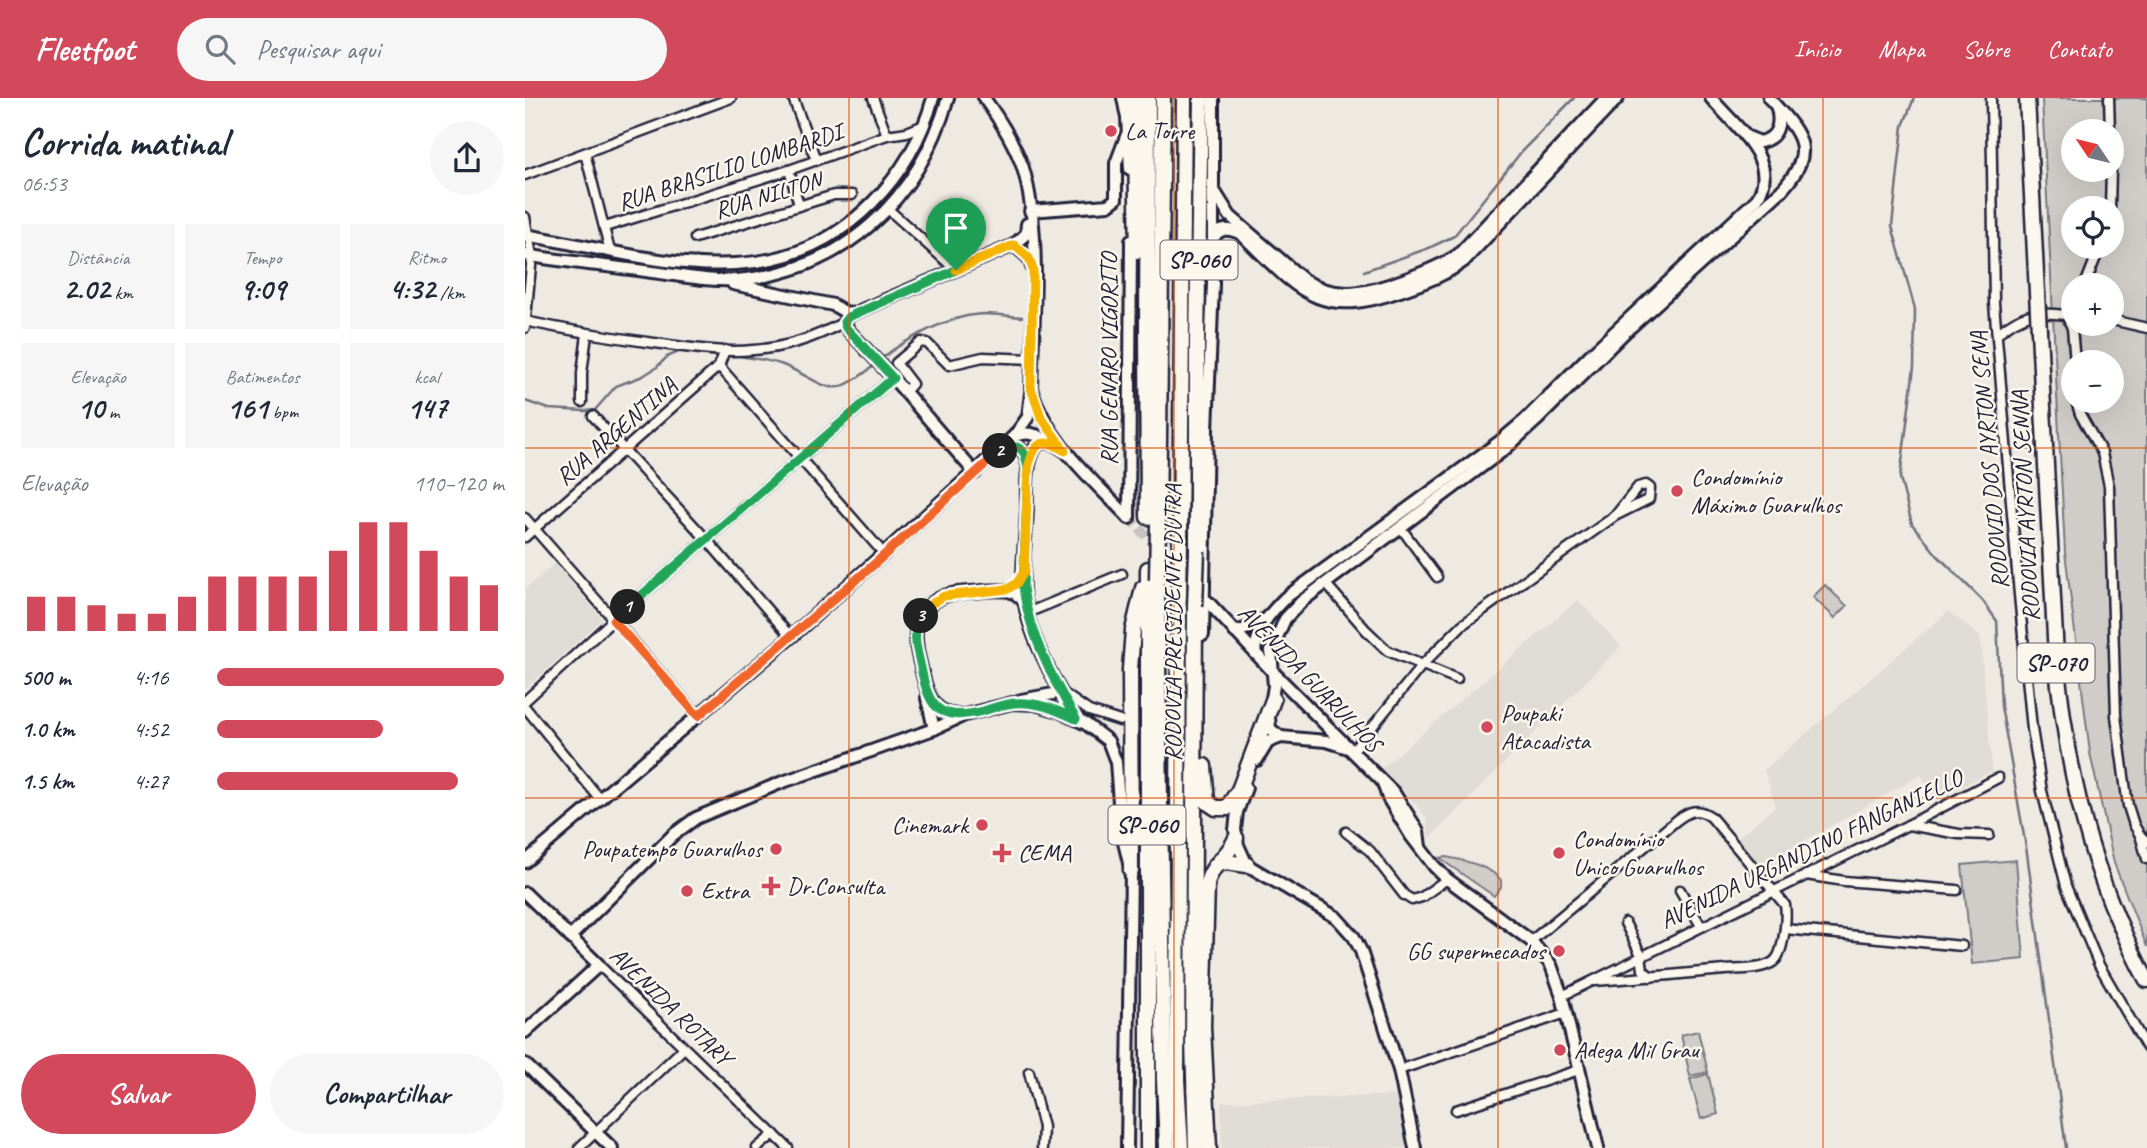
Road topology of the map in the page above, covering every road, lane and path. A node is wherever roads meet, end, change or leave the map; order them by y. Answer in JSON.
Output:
{"nodes":[{"id":1,"x":731,"y":98,"type":"edge"},
{"id":2,"x":793,"y":98,"type":"edge"},
{"id":3,"x":873,"y":98,"type":"edge"},
{"id":4,"x":948,"y":98,"type":"edge"},
{"id":5,"x":984,"y":98,"type":"edge"},
{"id":6,"x":1123,"y":98,"type":"edge"},
{"id":7,"x":1135,"y":98,"type":"edge"},
{"id":8,"x":1149,"y":98,"type":"edge"},
{"id":9,"x":1163,"y":98,"type":"edge"},
{"id":10,"x":1184,"y":98,"type":"edge"},
{"id":11,"x":1606,"y":98,"type":"edge"},
{"id":12,"x":1618,"y":98,"type":"edge"},
{"id":13,"x":1711,"y":98,"type":"edge"},
{"id":14,"x":1991,"y":98,"type":"edge"},
{"id":15,"x":2027,"y":98,"type":"edge"},
{"id":16,"x":2109,"y":98,"type":"edge"},
{"id":17,"x":1205,"y":99,"type":"edge"},
{"id":18,"x":932,"y":100,"type":"edge"},
{"id":19,"x":1773,"y":102,"type":"edge"},
{"id":20,"x":2110,"y":119,"type":"edge"},
{"id":21,"x":941,"y":121,"type":"junction"},
{"id":22,"x":924,"y":125,"type":"junction"},
{"id":23,"x":907,"y":132,"type":"junction"},
{"id":24,"x":1128,"y":132,"type":"junction"},
{"id":25,"x":887,"y":135,"type":"junction"},
{"id":26,"x":1742,"y":135,"type":"junction"},
{"id":27,"x":919,"y":140,"type":"junction"},
{"id":28,"x":585,"y":153,"type":"junction"},
{"id":29,"x":816,"y":160,"type":"junction"},
{"id":30,"x":789,"y":170,"type":"junction"},
{"id":31,"x":525,"y":175,"type":"edge"},
{"id":32,"x":1212,"y":182,"type":"junction"},
{"id":33,"x":852,"y":195,"type":"dead end"},
{"id":34,"x":799,"y":205,"type":"junction"},
{"id":35,"x":1030,"y":206,"type":"junction"},
{"id":36,"x":888,"y":209,"type":"junction"},
{"id":37,"x":525,"y":217,"type":"edge"},
{"id":38,"x":605,"y":227,"type":"junction"},
{"id":39,"x":527,"y":236,"type":"edge"},
{"id":40,"x":695,"y":238,"type":"dead end"},
{"id":41,"x":1213,"y":240,"type":"junction"},
{"id":42,"x":1014,"y":245,"type":"junction"},
{"id":43,"x":610,"y":251,"type":"junction"},
{"id":44,"x":528,"y":255,"type":"edge"},
{"id":45,"x":956,"y":270,"type":"junction"},
{"id":46,"x":1033,"y":270,"type":"junction"},
{"id":47,"x":713,"y":280,"type":"junction"},
{"id":48,"x":2061,"y":314,"type":"edge"},
{"id":49,"x":525,"y":323,"type":"edge"},
{"id":50,"x":847,"y":323,"type":"junction"},
{"id":51,"x":2124,"y":323,"type":"edge"},
{"id":52,"x":1147,"y":328,"type":"junction"},
{"id":53,"x":2147,"y":328,"type":"edge"},
{"id":54,"x":1999,"y":333,"type":"junction"},
{"id":55,"x":587,"y":334,"type":"junction"},
{"id":56,"x":725,"y":350,"type":"junction"},
{"id":57,"x":1032,"y":359,"type":"junction"},
{"id":58,"x":719,"y":366,"type":"junction"},
{"id":59,"x":893,"y":378,"type":"junction"},
{"id":60,"x":1031,"y":388,"type":"junction"},
{"id":61,"x":905,"y":392,"type":"junction"},
{"id":62,"x":582,"y":401,"type":"dead end"},
{"id":63,"x":2081,"y":413,"type":"edge"},
{"id":64,"x":593,"y":416,"type":"dead end"},
{"id":65,"x":1013,"y":437,"type":"junction"},
{"id":66,"x":1052,"y":443,"type":"junction"},
{"id":67,"x":625,"y":448,"type":"junction"},
{"id":68,"x":1065,"y":451,"type":"junction"},
{"id":69,"x":997,"y":453,"type":"junction"},
{"id":70,"x":1181,"y":456,"type":"junction"},
{"id":71,"x":801,"y":458,"type":"junction"},
{"id":72,"x":1028,"y":468,"type":"junction"},
{"id":73,"x":975,"y":473,"type":"junction"},
{"id":74,"x":1615,"y":516,"type":"junction"},
{"id":75,"x":525,"y":518,"type":"edge"},
{"id":76,"x":1153,"y":521,"type":"junction"},
{"id":77,"x":1401,"y":528,"type":"junction"},
{"id":78,"x":534,"y":529,"type":"junction"},
{"id":79,"x":525,"y":537,"type":"edge"},
{"id":80,"x":707,"y":540,"type":"junction"},
{"id":81,"x":1359,"y":543,"type":"junction"},
{"id":82,"x":1367,"y":553,"type":"junction"},
{"id":83,"x":885,"y":555,"type":"junction"},
{"id":84,"x":1024,"y":572,"type":"junction"},
{"id":85,"x":1122,"y":574,"type":"dead end"},
{"id":86,"x":1151,"y":575,"type":"junction"},
{"id":87,"x":1437,"y":577,"type":"dead end"},
{"id":88,"x":1326,"y":584,"type":"junction"},
{"id":89,"x":1008,"y":589,"type":"junction"},
{"id":90,"x":1285,"y":598,"type":"junction"},
{"id":91,"x":1199,"y":607,"type":"junction"},
{"id":92,"x":1026,"y":608,"type":"junction"},
{"id":93,"x":1294,"y":608,"type":"junction"},
{"id":94,"x":1265,"y":618,"type":"junction"},
{"id":95,"x":613,"y":620,"type":"junction"},
{"id":96,"x":1235,"y":632,"type":"junction"},
{"id":97,"x":1203,"y":635,"type":"junction"},
{"id":98,"x":791,"y":637,"type":"junction"},
{"id":99,"x":1255,"y":653,"type":"junction"},
{"id":100,"x":1423,"y":664,"type":"junction"},
{"id":101,"x":1273,"y":672,"type":"junction"},
{"id":102,"x":1457,"y":679,"type":"dead end"},
{"id":103,"x":924,"y":685,"type":"junction"},
{"id":104,"x":1058,"y":689,"type":"junction"},
{"id":105,"x":1273,"y":700,"type":"junction"},
{"id":106,"x":525,"y":701,"type":"edge"},
{"id":107,"x":1012,"y":703,"type":"junction"},
{"id":108,"x":525,"y":707,"type":"edge"},
{"id":109,"x":965,"y":715,"type":"junction"},
{"id":110,"x":1317,"y":715,"type":"junction"},
{"id":111,"x":698,"y":716,"type":"junction"},
{"id":112,"x":1076,"y":719,"type":"junction"},
{"id":113,"x":1120,"y":721,"type":"dead end"},
{"id":114,"x":934,"y":729,"type":"junction"},
{"id":115,"x":1281,"y":737,"type":"junction"},
{"id":116,"x":1306,"y":738,"type":"junction"},
{"id":117,"x":1350,"y":750,"type":"junction"},
{"id":118,"x":1998,"y":778,"type":"dead end"},
{"id":119,"x":600,"y":799,"type":"junction"},
{"id":120,"x":1908,"y":825,"type":"junction"},
{"id":121,"x":1346,"y":832,"type":"dead end"},
{"id":122,"x":1989,"y":835,"type":"dead end"},
{"id":123,"x":1236,"y":838,"type":"junction"},
{"id":124,"x":2143,"y":838,"type":"edge"},
{"id":125,"x":2147,"y":859,"type":"edge"},
{"id":126,"x":525,"y":862,"type":"edge"},
{"id":127,"x":1215,"y":865,"type":"junction"},
{"id":128,"x":1247,"y":865,"type":"junction"},
{"id":129,"x":1131,"y":871,"type":"junction"},
{"id":130,"x":1806,"y":875,"type":"junction"},
{"id":131,"x":1447,"y":879,"type":"junction"},
{"id":132,"x":1680,"y":890,"type":"dead end"},
{"id":133,"x":1773,"y":890,"type":"junction"},
{"id":134,"x":1957,"y":890,"type":"dead end"},
{"id":135,"x":525,"y":893,"type":"edge"},
{"id":136,"x":1625,"y":923,"type":"dead end"},
{"id":137,"x":1701,"y":926,"type":"junction"},
{"id":138,"x":1785,"y":929,"type":"junction"},
{"id":139,"x":570,"y":937,"type":"junction"},
{"id":140,"x":1531,"y":942,"type":"junction"},
{"id":141,"x":1962,"y":946,"type":"dead end"},
{"id":142,"x":1641,"y":955,"type":"junction"},
{"id":143,"x":599,"y":965,"type":"junction"},
{"id":144,"x":1651,"y":977,"type":"junction"},
{"id":145,"x":2147,"y":980,"type":"edge"},
{"id":146,"x":1595,"y":981,"type":"junction"},
{"id":147,"x":1562,"y":996,"type":"junction"},
{"id":148,"x":1566,"y":1013,"type":"junction"},
{"id":149,"x":525,"y":1032,"type":"edge"},
{"id":150,"x":684,"y":1048,"type":"junction"},
{"id":151,"x":2147,"y":1048,"type":"edge"},
{"id":152,"x":525,"y":1064,"type":"edge"},
{"id":153,"x":1399,"y":1070,"type":"junction"},
{"id":154,"x":1579,"y":1070,"type":"junction"},
{"id":155,"x":1029,"y":1072,"type":"dead end"},
{"id":156,"x":1455,"y":1110,"type":"dead end"},
{"id":157,"x":596,"y":1133,"type":"junction"},
{"id":158,"x":774,"y":1134,"type":"junction"},
{"id":159,"x":579,"y":1148,"type":"edge"},
{"id":160,"x":612,"y":1148,"type":"edge"},
{"id":161,"x":757,"y":1148,"type":"edge"},
{"id":162,"x":788,"y":1148,"type":"edge"},
{"id":163,"x":1042,"y":1148,"type":"edge"},
{"id":164,"x":1127,"y":1148,"type":"edge"},
{"id":165,"x":1148,"y":1148,"type":"edge"},
{"id":166,"x":1167,"y":1148,"type":"edge"},
{"id":167,"x":1181,"y":1148,"type":"edge"},
{"id":168,"x":1196,"y":1148,"type":"edge"},
{"id":169,"x":1209,"y":1148,"type":"edge"},
{"id":170,"x":1415,"y":1148,"type":"edge"},
{"id":171,"x":1598,"y":1148,"type":"edge"}],
"edges":[{"from":1,"to":28,"type":"street"},
{"from":2,"to":29,"type":"street"},
{"from":3,"to":25,"type":"street"},
{"from":4,"to":21,"type":"street"},
{"from":5,"to":35,"type":"street"},
{"from":6,"to":24,"type":"street","name":"RUA GENARO VIGORITO"},
{"from":7,"to":52,"type":"highway"},
{"from":8,"to":52,"type":"highway","name":"RODOVIA PRESIDENTE DUTRA","number":"SP-060"},
{"from":9,"to":76,"type":"highway","name":"RODOVIA PRESIDENTE DUTRA","number":"SP-060"},
{"from":10,"to":70,"type":"highway","name":"RODOVIA PRESIDENTE DUTRA","number":"SP-060"},
{"from":11,"to":32,"type":"street"},
{"from":12,"to":41,"type":"street"},
{"from":13,"to":26,"type":"street"},
{"from":14,"to":54,"type":"street","name":"RODOVIO DOS AYRTON SENA"},
{"from":15,"to":145,"type":"highway","name":"RODOVIA AYRTON SENNA","number":"SP-070","bridge":true},
{"from":16,"to":20,"type":"street"},
{"from":17,"to":32,"type":"street"},
{"from":17,"to":70,"type":"highway"},
{"from":17,"to":91,"type":"highway","name":"RODOVIA PRESIDENTE DUTRA","number":"SP-060","bridge":true},
{"from":18,"to":21,"type":"street"},
{"from":18,"to":22,"type":"street"},
{"from":19,"to":26,"type":"street"},
{"from":19,"to":77,"type":"street"},
{"from":21,"to":36,"type":"street"},
{"from":22,"to":23,"type":"street","name":"RUA BRASILIO LOMBARDI"},
{"from":22,"to":27,"type":"street"},
{"from":23,"to":25,"type":"street","name":"RUA BRASILIO LOMBARDI"},
{"from":23,"to":27,"type":"street"},
{"from":24,"to":35,"type":"street"},
{"from":24,"to":68,"type":"street","name":"RUA GENARO VIGORITO"},
{"from":25,"to":29,"type":"street","name":"RUA BRASILIO LOMBARDI"},
{"from":26,"to":81,"type":"street"},
{"from":27,"to":43,"type":"street"},
{"from":28,"to":31,"type":"street"},
{"from":28,"to":38,"type":"street"},
{"from":29,"to":30,"type":"street","name":"RUA BRASILIO LOMBARDI"},
{"from":30,"to":34,"type":"street"},
{"from":30,"to":38,"type":"street","name":"RUA BRASILIO LOMBARDI"},
{"from":32,"to":41,"type":"street"},
{"from":33,"to":34,"type":"street","name":"RUA NILTON"},
{"from":34,"to":40,"type":"street","name":"RUA NILTON"},
{"from":35,"to":42,"type":"street"},
{"from":35,"to":46,"type":"street"},
{"from":36,"to":45,"type":"street"},
{"from":36,"to":47,"type":"street"},
{"from":37,"to":39,"type":"street"},
{"from":38,"to":43,"type":"street"},
{"from":39,"to":43,"type":"street"},
{"from":39,"to":44,"type":"street"},
{"from":41,"to":97,"type":"street","number":"SP-060"},
{"from":42,"to":45,"type":"street"},
{"from":42,"to":46,"type":"street"},
{"from":44,"to":47,"type":"street"},
{"from":44,"to":49,"type":"street"},
{"from":45,"to":50,"type":"street"},
{"from":46,"to":57,"type":"street"},
{"from":47,"to":50,"type":"street"},
{"from":48,"to":54,"type":"street"},
{"from":49,"to":55,"type":"street"},
{"from":50,"to":56,"type":"street"},
{"from":50,"to":59,"type":"street"},
{"from":51,"to":53,"type":"street"},
{"from":52,"to":76,"type":"highway","name":"RODOVIA PRESIDENTE DUTRA","number":"SP-060"},
{"from":54,"to":151,"type":"street","name":"RODOVIO DOS AYRTON SENA"},
{"from":55,"to":56,"type":"street"},
{"from":55,"to":62,"type":"street"},
{"from":56,"to":58,"type":"street","name":"RUA ARGENTINA"},
{"from":57,"to":60,"type":"street"},
{"from":57,"to":61,"type":"street"},
{"from":58,"to":67,"type":"street","name":"RUA ARGENTINA"},
{"from":58,"to":71,"type":"street"},
{"from":59,"to":61,"type":"street"},
{"from":59,"to":71,"type":"street"},
{"from":60,"to":65,"type":"street"},
{"from":60,"to":68,"type":"street"},
{"from":61,"to":73,"type":"street"},
{"from":63,"to":124,"type":"street"},
{"from":64,"to":67,"type":"street"},
{"from":65,"to":66,"type":"street"},
{"from":65,"to":69,"type":"street"},
{"from":66,"to":68,"type":"street"},
{"from":66,"to":72,"type":"street"},
{"from":67,"to":78,"type":"street","name":"RUA ARGENTINA"},
{"from":67,"to":80,"type":"street"},
{"from":69,"to":72,"type":"street"},
{"from":69,"to":73,"type":"street"},
{"from":70,"to":167,"type":"highway","name":"RODOVIA PRESIDENTE DUTRA","number":"SP-060","bridge":true},
{"from":71,"to":80,"type":"street"},
{"from":71,"to":83,"type":"street"},
{"from":72,"to":84,"type":"street"},
{"from":73,"to":83,"type":"street"},
{"from":74,"to":74,"type":"street"},
{"from":74,"to":100,"type":"street"},
{"from":75,"to":78,"type":"street"},
{"from":76,"to":86,"type":"highway","name":"RODOVIA PRESIDENTE DUTRA","number":"SP-060","bridge":true},
{"from":77,"to":82,"type":"street"},
{"from":77,"to":87,"type":"street"},
{"from":78,"to":79,"type":"street","name":"RUA ARGENTINA"},
{"from":78,"to":95,"type":"street"},
{"from":80,"to":95,"type":"street"},
{"from":80,"to":98,"type":"street"},
{"from":81,"to":82,"type":"street"},
{"from":81,"to":90,"type":"street"},
{"from":82,"to":88,"type":"street"},
{"from":83,"to":98,"type":"street"},
{"from":84,"to":89,"type":"street"},
{"from":84,"to":92,"type":"street"},
{"from":85,"to":92,"type":"street"},
{"from":86,"to":129,"type":"highway"},
{"from":86,"to":165,"type":"highway","name":"RODOVIA PRESIDENTE DUTRA","number":"SP-060"},
{"from":86,"to":166,"type":"highway","name":"RODOVIA PRESIDENTE DUTRA","number":"SP-060"},
{"from":88,"to":93,"type":"street"},
{"from":88,"to":100,"type":"street"},
{"from":89,"to":92,"type":"street"},
{"from":89,"to":103,"type":"street"},
{"from":90,"to":93,"type":"street"},
{"from":90,"to":94,"type":"street"},
{"from":91,"to":96,"type":"street","name":"AVENIDA GUARULHOS"},
{"from":91,"to":97,"type":"highway"},
{"from":91,"to":168,"type":"highway","name":"RODOVIA PRESIDENTE DUTRA","number":"SP-060"},
{"from":92,"to":104,"type":"street"},
{"from":93,"to":101,"type":"street"},
{"from":94,"to":96,"type":"street"},
{"from":94,"to":99,"type":"street"},
{"from":95,"to":106,"type":"street"},
{"from":95,"to":111,"type":"street"},
{"from":96,"to":99,"type":"street","name":"AVENIDA GUARULHOS"},
{"from":97,"to":105,"type":"highway"},
{"from":98,"to":111,"type":"street"},
{"from":99,"to":101,"type":"street","name":"AVENIDA GUARULHOS"},
{"from":100,"to":102,"type":"street"},
{"from":100,"to":117,"type":"street"},
{"from":101,"to":105,"type":"street"},
{"from":101,"to":110,"type":"street","name":"AVENIDA GUARULHOS"},
{"from":103,"to":109,"type":"street"},
{"from":103,"to":114,"type":"street"},
{"from":104,"to":107,"type":"street"},
{"from":104,"to":112,"type":"street"},
{"from":104,"to":113,"type":"street"},
{"from":105,"to":115,"type":"street"},
{"from":107,"to":109,"type":"street"},
{"from":107,"to":112,"type":"street"},
{"from":108,"to":119,"type":"street"},
{"from":109,"to":114,"type":"street"},
{"from":110,"to":116,"type":"street"},
{"from":110,"to":117,"type":"street","name":"AVENIDA GUARULHOS"},
{"from":111,"to":119,"type":"street"},
{"from":112,"to":129,"type":"street"},
{"from":114,"to":139,"type":"street"},
{"from":115,"to":116,"type":"street"},
{"from":115,"to":123,"type":"street"},
{"from":116,"to":117,"type":"street"},
{"from":117,"to":131,"type":"street","name":"AVENIDA GUARULHOS"},
{"from":118,"to":120,"type":"street","name":"AVENIDA URGANDINO FANGANIELLO"},
{"from":119,"to":126,"type":"street"},
{"from":120,"to":122,"type":"street"},
{"from":120,"to":130,"type":"street","name":"AVENIDA URGANDINO FANGANIELLO"},
{"from":121,"to":131,"type":"street"},
{"from":123,"to":127,"type":"highway"},
{"from":123,"to":128,"type":"street"},
{"from":124,"to":125,"type":"street"},
{"from":127,"to":128,"type":"highway"},
{"from":127,"to":169,"type":"highway"},
{"from":128,"to":153,"type":"street"},
{"from":129,"to":164,"type":"street"},
{"from":130,"to":133,"type":"street","name":"AVENIDA URGANDINO FANGANIELLO"},
{"from":130,"to":134,"type":"street"},
{"from":131,"to":140,"type":"street","name":"AVENIDA GUARULHOS"},
{"from":132,"to":137,"type":"street"},
{"from":133,"to":137,"type":"street","name":"AVENIDA URGANDINO FANGANIELLO"},
{"from":133,"to":138,"type":"street"},
{"from":133,"to":140,"type":"street"},
{"from":135,"to":139,"type":"street","name":"AVENIDA ROTARY"},
{"from":136,"to":142,"type":"street"},
{"from":137,"to":142,"type":"street","name":"AVENIDA URGANDINO FANGANIELLO"},
{"from":138,"to":141,"type":"street"},
{"from":138,"to":144,"type":"street"},
{"from":139,"to":143,"type":"street","name":"AVENIDA ROTARY"},
{"from":140,"to":147,"type":"street","name":"AVENIDA GUARULHOS"},
{"from":142,"to":144,"type":"street","name":"AVENIDA URGANDINO FANGANIELLO"},
{"from":142,"to":146,"type":"street","name":"AVENIDA URGANDINO FANGANIELLO"},
{"from":143,"to":149,"type":"street"},
{"from":143,"to":150,"type":"street","name":"AVENIDA ROTARY"},
{"from":144,"to":146,"type":"street"},
{"from":146,"to":147,"type":"street","name":"AVENIDA URGANDINO FANGANIELLO"},
{"from":147,"to":148,"type":"street","name":"AVENIDA GUARULHOS"},
{"from":148,"to":153,"type":"street"},
{"from":148,"to":154,"type":"street","name":"AVENIDA GUARULHOS"},
{"from":150,"to":157,"type":"street"},
{"from":150,"to":158,"type":"street","name":"AVENIDA ROTARY"},
{"from":152,"to":157,"type":"street"},
{"from":153,"to":170,"type":"street"},
{"from":154,"to":156,"type":"street"},
{"from":154,"to":171,"type":"street","name":"AVENIDA GUARULHOS"},
{"from":155,"to":163,"type":"street"},
{"from":157,"to":159,"type":"street"},
{"from":157,"to":160,"type":"street"},
{"from":158,"to":161,"type":"street"},
{"from":158,"to":162,"type":"street","name":"AVENIDA ROTARY"}]}
